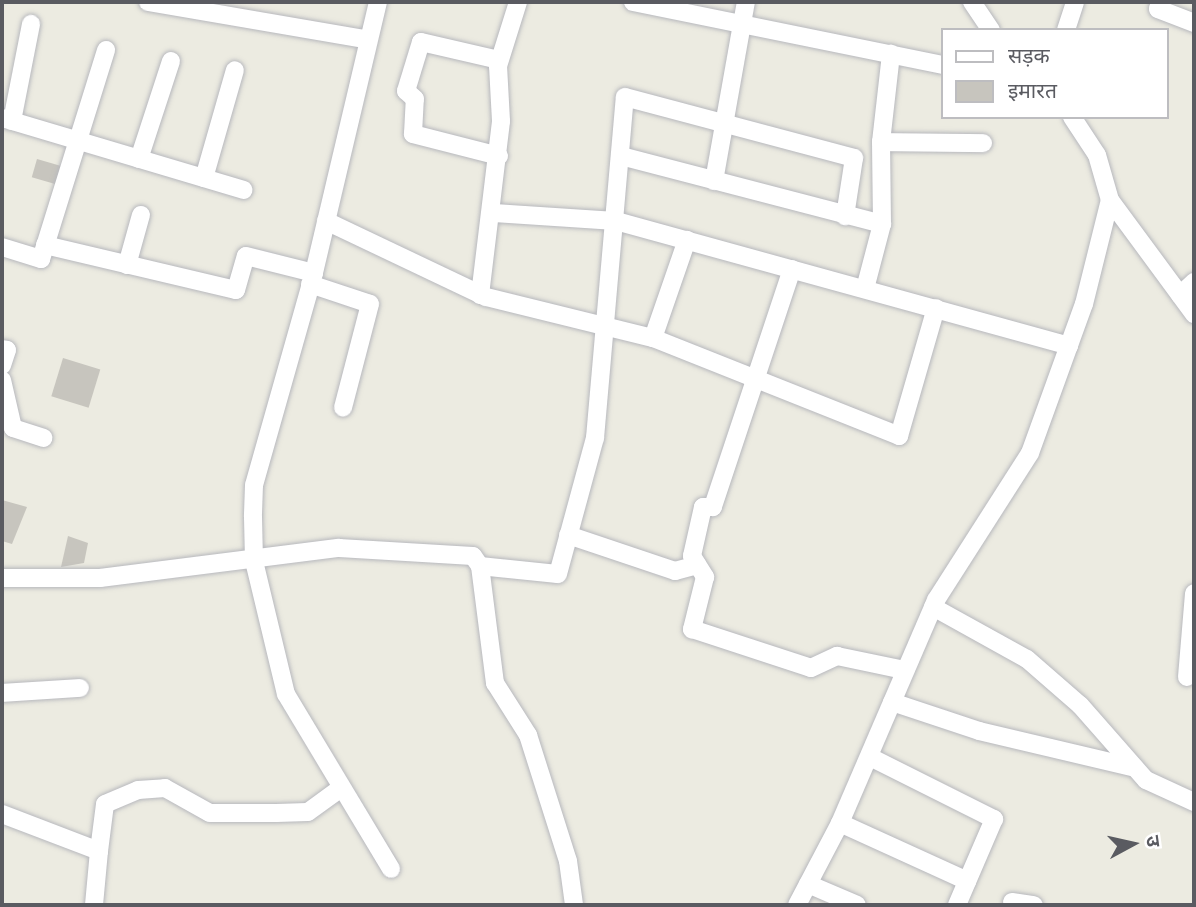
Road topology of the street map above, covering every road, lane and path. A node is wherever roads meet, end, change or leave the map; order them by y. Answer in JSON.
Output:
{"nodes":[{"id":1,"x":148,"y":2,"type":"edge"},
{"id":2,"x":378,"y":2,"type":"edge"},
{"id":3,"x":517,"y":2,"type":"edge"},
{"id":4,"x":633,"y":2,"type":"edge"},
{"id":5,"x":746,"y":2,"type":"edge"},
{"id":6,"x":972,"y":2,"type":"edge"},
{"id":7,"x":1075,"y":2,"type":"edge"},
{"id":8,"x":1160,"y":2,"type":"edge"},
{"id":9,"x":740,"y":23,"type":"junction"},
{"id":10,"x":1194,"y":23,"type":"edge"},
{"id":11,"x":31,"y":24,"type":"dead end"},
{"id":12,"x":990,"y":28,"type":"edge"},
{"id":13,"x":1067,"y":28,"type":"edge"},
{"id":14,"x":365,"y":39,"type":"junction"},
{"id":15,"x":106,"y":50,"type":"dead end"},
{"id":16,"x":891,"y":54,"type":"junction"},
{"id":17,"x":499,"y":60,"type":"junction"},
{"id":18,"x":171,"y":61,"type":"dead end"},
{"id":19,"x":940,"y":65,"type":"edge"},
{"id":20,"x":234,"y":70,"type":"dead end"},
{"id":21,"x":1073,"y":119,"type":"edge"},
{"id":22,"x":7,"y":120,"type":"edge"},
{"id":23,"x":723,"y":123,"type":"junction"},
{"id":24,"x":78,"y":141,"type":"junction"},
{"id":25,"x":881,"y":142,"type":"junction"},
{"id":26,"x":984,"y":143,"type":"dead end"},
{"id":27,"x":499,"y":156,"type":"junction"},
{"id":28,"x":621,"y":156,"type":"junction"},
{"id":29,"x":139,"y":159,"type":"junction"},
{"id":30,"x":204,"y":178,"type":"junction"},
{"id":31,"x":714,"y":181,"type":"junction"},
{"id":32,"x":244,"y":190,"type":"dead end"},
{"id":33,"x":1110,"y":200,"type":"junction"},
{"id":34,"x":494,"y":213,"type":"junction"},
{"id":35,"x":141,"y":215,"type":"dead end"},
{"id":36,"x":845,"y":216,"type":"junction"},
{"id":37,"x":326,"y":221,"type":"junction"},
{"id":38,"x":617,"y":221,"type":"junction"},
{"id":39,"x":881,"y":224,"type":"junction"},
{"id":40,"x":687,"y":240,"type":"junction"},
{"id":41,"x":46,"y":245,"type":"junction"},
{"id":42,"x":2,"y":247,"type":"edge"},
{"id":43,"x":127,"y":265,"type":"junction"},
{"id":44,"x":792,"y":269,"type":"junction"},
{"id":45,"x":312,"y":279,"type":"junction"},
{"id":46,"x":1194,"y":282,"type":"edge"},
{"id":47,"x":865,"y":289,"type":"junction"},
{"id":48,"x":480,"y":295,"type":"junction"},
{"id":49,"x":1180,"y":295,"type":"junction"},
{"id":50,"x":936,"y":308,"type":"junction"},
{"id":51,"x":1194,"y":314,"type":"edge"},
{"id":52,"x":606,"y":324,"type":"junction"},
{"id":53,"x":653,"y":338,"type":"junction"},
{"id":54,"x":1069,"y":346,"type":"junction"},
{"id":55,"x":2,"y":349,"type":"edge"},
{"id":56,"x":2,"y":365,"type":"edge"},
{"id":57,"x":2,"y":380,"type":"edge"},
{"id":58,"x":757,"y":380,"type":"junction"},
{"id":59,"x":343,"y":408,"type":"dead end"},
{"id":60,"x":43,"y":439,"type":"dead end"},
{"id":61,"x":568,"y":535,"type":"junction"},
{"id":62,"x":254,"y":562,"type":"junction"},
{"id":63,"x":697,"y":565,"type":"junction"},
{"id":64,"x":480,"y":566,"type":"junction"},
{"id":65,"x":2,"y":578,"type":"edge"},
{"id":66,"x":1194,"y":593,"type":"edge"},
{"id":67,"x":933,"y":607,"type":"junction"},
{"id":68,"x":904,"y":670,"type":"junction"},
{"id":69,"x":1187,"y":677,"type":"dead end"},
{"id":70,"x":80,"y":688,"type":"dead end"},
{"id":71,"x":2,"y":693,"type":"edge"},
{"id":72,"x":892,"y":702,"type":"junction"},
{"id":73,"x":870,"y":757,"type":"junction"},
{"id":74,"x":1135,"y":768,"type":"junction"},
{"id":75,"x":341,"y":788,"type":"junction"},
{"id":76,"x":1194,"y":802,"type":"edge"},
{"id":77,"x":2,"y":814,"type":"edge"},
{"id":78,"x":840,"y":823,"type":"junction"},
{"id":79,"x":99,"y":851,"type":"junction"},
{"id":80,"x":391,"y":869,"type":"dead end"},
{"id":81,"x":967,"y":881,"type":"junction"},
{"id":82,"x":808,"y":884,"type":"junction"},
{"id":83,"x":1012,"y":902,"type":"dead end"},
{"id":84,"x":94,"y":905,"type":"edge"},
{"id":85,"x":574,"y":905,"type":"edge"},
{"id":86,"x":797,"y":905,"type":"edge"},
{"id":87,"x":856,"y":905,"type":"edge"},
{"id":88,"x":957,"y":905,"type":"edge"},
{"id":89,"x":1034,"y":905,"type":"edge"}],
"edges":[{"from":1,"to":14,"type":"street"},
{"from":2,"to":14,"type":"street"},
{"from":3,"to":17,"type":"street"},
{"from":4,"to":9,"type":"street"},
{"from":5,"to":9,"type":"street"},
{"from":6,"to":12,"type":"street"},
{"from":7,"to":13,"type":"street"},
{"from":8,"to":10,"type":"street"},
{"from":9,"to":16,"type":"street"},
{"from":9,"to":23,"type":"street"},
{"from":11,"to":22,"type":"street"},
{"from":14,"to":37,"type":"street"},
{"from":15,"to":24,"type":"street"},
{"from":16,"to":19,"type":"street"},
{"from":16,"to":25,"type":"street"},
{"from":17,"to":27,"type":"street"},
{"from":17,"to":27,"type":"street"},
{"from":18,"to":29,"type":"street"},
{"from":20,"to":30,"type":"street"},
{"from":21,"to":33,"type":"street"},
{"from":22,"to":24,"type":"street"},
{"from":23,"to":28,"type":"street"},
{"from":23,"to":31,"type":"street"},
{"from":23,"to":36,"type":"street"},
{"from":24,"to":29,"type":"street"},
{"from":24,"to":41,"type":"street"},
{"from":25,"to":26,"type":"street"},
{"from":25,"to":39,"type":"street"},
{"from":27,"to":34,"type":"street"},
{"from":28,"to":31,"type":"street"},
{"from":28,"to":38,"type":"street"},
{"from":29,"to":30,"type":"street"},
{"from":30,"to":32,"type":"street"},
{"from":31,"to":36,"type":"street"},
{"from":33,"to":49,"type":"street"},
{"from":33,"to":54,"type":"street"},
{"from":34,"to":38,"type":"street"},
{"from":34,"to":48,"type":"street"},
{"from":35,"to":43,"type":"street"},
{"from":36,"to":39,"type":"street"},
{"from":37,"to":45,"type":"street"},
{"from":37,"to":48,"type":"street"},
{"from":38,"to":40,"type":"street"},
{"from":38,"to":52,"type":"street"},
{"from":39,"to":47,"type":"street"},
{"from":40,"to":44,"type":"street"},
{"from":40,"to":53,"type":"street"},
{"from":41,"to":42,"type":"street"},
{"from":41,"to":43,"type":"street"},
{"from":43,"to":45,"type":"street"},
{"from":44,"to":47,"type":"street"},
{"from":44,"to":58,"type":"street"},
{"from":45,"to":59,"type":"street"},
{"from":45,"to":62,"type":"street"},
{"from":46,"to":49,"type":"street"},
{"from":47,"to":50,"type":"street"},
{"from":48,"to":52,"type":"street"},
{"from":49,"to":51,"type":"street"},
{"from":50,"to":54,"type":"street"},
{"from":50,"to":58,"type":"street"},
{"from":52,"to":53,"type":"street"},
{"from":52,"to":61,"type":"street"},
{"from":53,"to":58,"type":"street"},
{"from":54,"to":67,"type":"street"},
{"from":55,"to":56,"type":"street"},
{"from":57,"to":60,"type":"street"},
{"from":58,"to":63,"type":"street"},
{"from":61,"to":63,"type":"street"},
{"from":61,"to":64,"type":"street"},
{"from":62,"to":64,"type":"street"},
{"from":62,"to":65,"type":"street"},
{"from":62,"to":75,"type":"street"},
{"from":63,"to":68,"type":"street"},
{"from":64,"to":85,"type":"street"},
{"from":66,"to":69,"type":"street"},
{"from":67,"to":68,"type":"street"},
{"from":67,"to":74,"type":"street"},
{"from":68,"to":72,"type":"street"},
{"from":70,"to":71,"type":"street"},
{"from":72,"to":73,"type":"street"},
{"from":72,"to":74,"type":"street"},
{"from":73,"to":78,"type":"street"},
{"from":73,"to":81,"type":"street"},
{"from":74,"to":76,"type":"street"},
{"from":75,"to":79,"type":"street"},
{"from":75,"to":80,"type":"street"},
{"from":77,"to":79,"type":"street"},
{"from":78,"to":81,"type":"street"},
{"from":78,"to":82,"type":"street"},
{"from":79,"to":84,"type":"street"},
{"from":81,"to":88,"type":"street"},
{"from":82,"to":86,"type":"street"},
{"from":82,"to":87,"type":"street"},
{"from":83,"to":89,"type":"street"}]}
